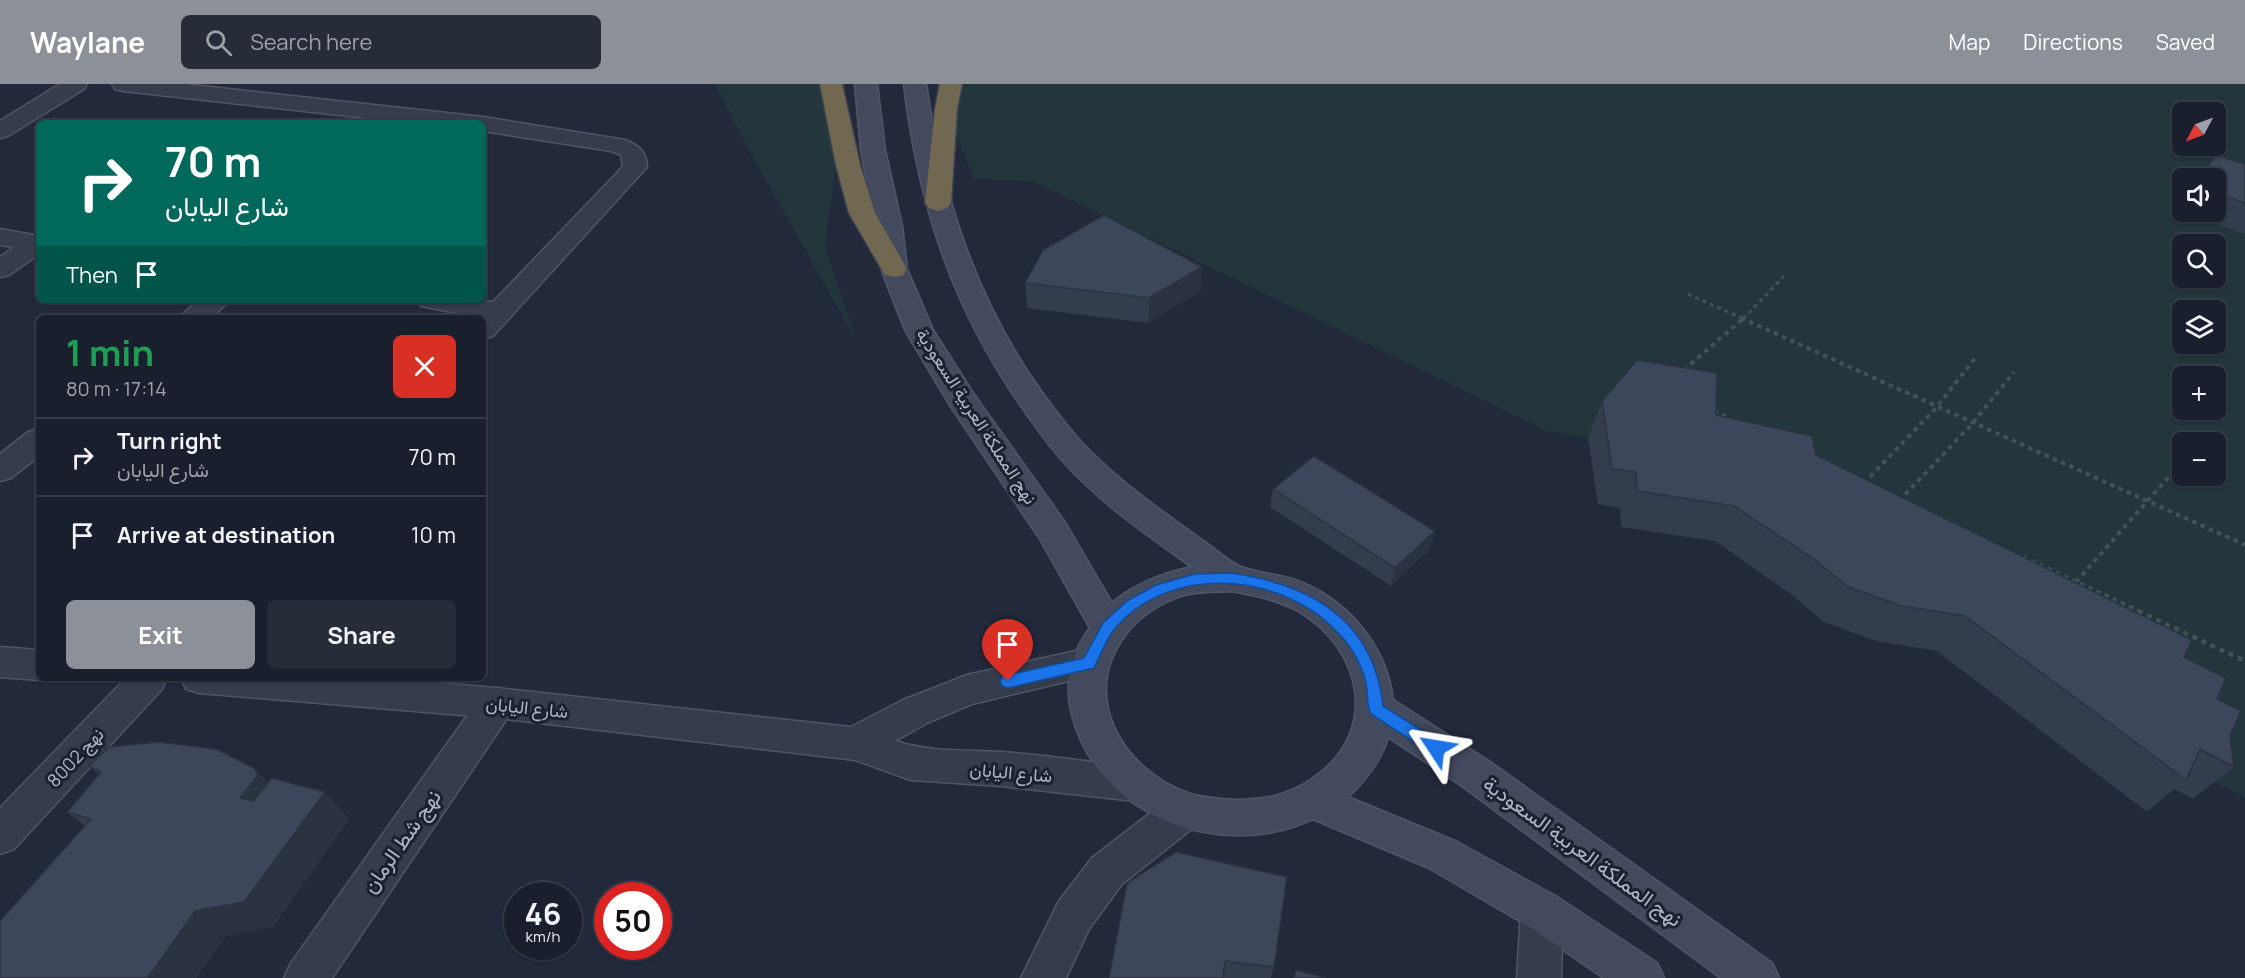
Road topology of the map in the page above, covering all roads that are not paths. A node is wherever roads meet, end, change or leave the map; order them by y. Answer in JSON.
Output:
{"nodes":[{"id":1,"x":76,"y":84,"type":"edge"},
{"id":2,"x":123,"y":84,"type":"edge"},
{"id":3,"x":831,"y":84,"type":"edge"},
{"id":4,"x":866,"y":84,"type":"edge"},
{"id":5,"x":915,"y":84,"type":"edge"},
{"id":6,"x":951,"y":84,"type":"edge"},
{"id":7,"x":448,"y":120,"type":"edge"},
{"id":8,"x":486,"y":124,"type":"edge"},
{"id":9,"x":0,"y":131,"type":"edge"},
{"id":10,"x":938,"y":203,"type":"junction"},
{"id":11,"x":0,"y":237,"type":"edge"},
{"id":12,"x":36,"y":244,"type":"edge"},
{"id":13,"x":36,"y":245,"type":"edge"},
{"id":14,"x":0,"y":269,"type":"edge"},
{"id":15,"x":894,"y":269,"type":"junction"},
{"id":16,"x":212,"y":303,"type":"edge"},
{"id":17,"x":440,"y":303,"type":"edge"},
{"id":18,"x":197,"y":315,"type":"edge"},
{"id":19,"x":474,"y":315,"type":"edge"},
{"id":20,"x":491,"y":321,"type":"edge"},
{"id":21,"x":36,"y":442,"type":"edge"},
{"id":22,"x":0,"y":470,"type":"edge"},
{"id":23,"x":1231,"y":578,"type":"junction"},
{"id":24,"x":1108,"y":628,"type":"junction"},
{"id":25,"x":0,"y":662,"type":"edge"},
{"id":26,"x":1089,"y":663,"type":"junction"},
{"id":27,"x":36,"y":665,"type":"edge"},
{"id":28,"x":146,"y":681,"type":"edge"},
{"id":29,"x":233,"y":681,"type":"edge"},
{"id":30,"x":496,"y":704,"type":"junction"},
{"id":31,"x":1376,"y":709,"type":"junction"},
{"id":32,"x":855,"y":744,"type":"junction"},
{"id":33,"x":1135,"y":784,"type":"junction"},
{"id":34,"x":1313,"y":801,"type":"junction"},
{"id":35,"x":1185,"y":810,"type":"junction"},
{"id":36,"x":0,"y":836,"type":"edge"},
{"id":37,"x":1542,"y":911,"type":"junction"},
{"id":38,"x":306,"y":978,"type":"edge"},
{"id":39,"x":1043,"y":978,"type":"edge"},
{"id":40,"x":1539,"y":978,"type":"edge"},
{"id":41,"x":1642,"y":978,"type":"edge"},
{"id":42,"x":1757,"y":978,"type":"edge"}],
"edges":[{"from":1,"to":9,"type":"street"},
{"from":2,"to":7,"type":"street"},
{"from":3,"to":15,"type":"highway"},
{"from":4,"to":15,"type":"main road","name":"نهج المملكة العربية السعودية"},
{"from":5,"to":10,"type":"main road"},
{"from":6,"to":10,"type":"highway"},
{"from":8,"to":20,"type":"street"},
{"from":10,"to":23,"type":"main road"},
{"from":11,"to":12,"type":"street"},
{"from":13,"to":14,"type":"street"},
{"from":15,"to":24,"type":"main road","name":"نهج المملكة العربية السعودية"},
{"from":16,"to":18,"type":"street"},
{"from":17,"to":19,"type":"street"},
{"from":21,"to":22,"type":"street"},
{"from":23,"to":24,"type":"main road"},
{"from":23,"to":31,"type":"main road"},
{"from":24,"to":26,"type":"main road"},
{"from":25,"to":27,"type":"street"},
{"from":26,"to":32,"type":"street"},
{"from":26,"to":33,"type":"main road"},
{"from":28,"to":36,"type":"street","name":"نهج 8002"},
{"from":29,"to":30,"type":"street","name":"شارع اليابان"},
{"from":30,"to":32,"type":"street","name":"شارع اليابان"},
{"from":30,"to":38,"type":"street","name":"نهج شط الرمان"},
{"from":31,"to":34,"type":"main road"},
{"from":31,"to":42,"type":"main road","name":"نهج المملكة العربية السعودية"},
{"from":32,"to":33,"type":"street","name":"شارع اليابان"},
{"from":33,"to":35,"type":"main road"},
{"from":34,"to":35,"type":"main road"},
{"from":34,"to":37,"type":"main road"},
{"from":35,"to":39,"type":"street"},
{"from":37,"to":40,"type":"street"},
{"from":37,"to":41,"type":"main road"}]}
